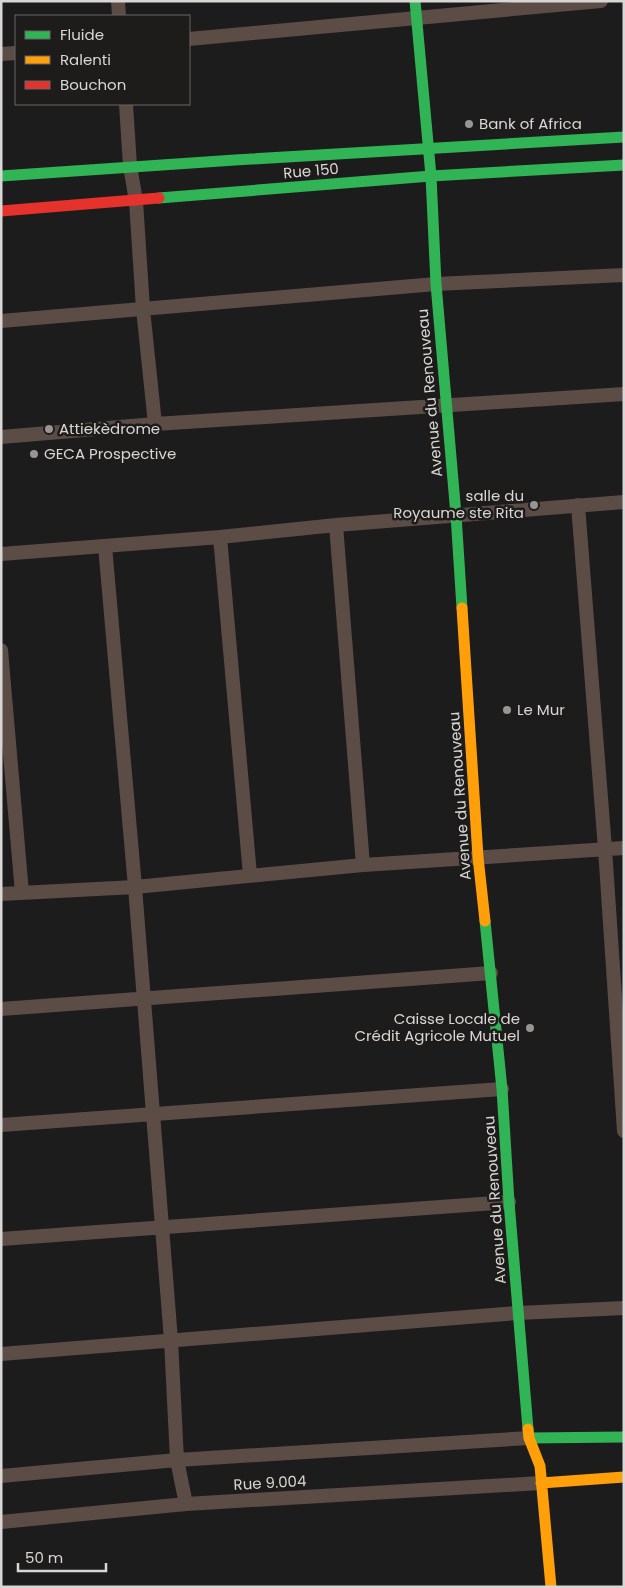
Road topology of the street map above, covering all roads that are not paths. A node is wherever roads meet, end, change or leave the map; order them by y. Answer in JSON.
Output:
{"nodes":[{"id":1,"x":118,"y":1,"type":"edge"},
{"id":2,"x":415,"y":1,"type":"edge"},
{"id":3,"x":601,"y":1,"type":"edge"},
{"id":4,"x":119,"y":15,"type":"edge"},
{"id":5,"x":416,"y":18,"type":"junction"},
{"id":6,"x":190,"y":39,"type":"edge"},
{"id":7,"x":15,"y":53,"type":"edge"},
{"id":8,"x":1,"y":54,"type":"edge"},
{"id":9,"x":126,"y":105,"type":"edge"},
{"id":10,"x":624,"y":136,"type":"edge"},
{"id":11,"x":429,"y":150,"type":"junction"},
{"id":12,"x":624,"y":165,"type":"edge"},
{"id":13,"x":130,"y":166,"type":"junction"},
{"id":14,"x":1,"y":176,"type":"edge"},
{"id":15,"x":431,"y":176,"type":"junction"},
{"id":16,"x":136,"y":201,"type":"junction"},
{"id":17,"x":1,"y":211,"type":"edge"},
{"id":18,"x":624,"y":276,"type":"edge"},
{"id":19,"x":436,"y":284,"type":"junction"},
{"id":20,"x":143,"y":309,"type":"junction"},
{"id":21,"x":1,"y":321,"type":"edge"},
{"id":22,"x":624,"y":394,"type":"edge"},
{"id":23,"x":446,"y":405,"type":"junction"},
{"id":24,"x":155,"y":424,"type":"junction"},
{"id":25,"x":1,"y":437,"type":"edge"},
{"id":26,"x":624,"y":502,"type":"edge"},
{"id":27,"x":578,"y":505,"type":"junction"},
{"id":28,"x":456,"y":515,"type":"junction"},
{"id":29,"x":336,"y":525,"type":"junction"},
{"id":30,"x":220,"y":537,"type":"junction"},
{"id":31,"x":106,"y":546,"type":"junction"},
{"id":32,"x":1,"y":554,"type":"edge"},
{"id":33,"x":1,"y":650,"type":"edge"},
{"id":34,"x":624,"y":848,"type":"edge"},
{"id":35,"x":606,"y":849,"type":"junction"},
{"id":36,"x":478,"y":857,"type":"junction"},
{"id":37,"x":363,"y":865,"type":"junction"},
{"id":38,"x":250,"y":875,"type":"junction"},
{"id":39,"x":135,"y":887,"type":"junction"},
{"id":40,"x":22,"y":893,"type":"junction"},
{"id":41,"x":1,"y":894,"type":"edge"},
{"id":42,"x":491,"y":973,"type":"junction"},
{"id":43,"x":144,"y":998,"type":"junction"},
{"id":44,"x":1,"y":1009,"type":"edge"},
{"id":45,"x":502,"y":1089,"type":"junction"},
{"id":46,"x":153,"y":1115,"type":"junction"},
{"id":47,"x":1,"y":1125,"type":"edge"},
{"id":48,"x":624,"y":1131,"type":"edge"},
{"id":49,"x":509,"y":1202,"type":"junction"},
{"id":50,"x":162,"y":1227,"type":"junction"},
{"id":51,"x":1,"y":1239,"type":"edge"},
{"id":52,"x":624,"y":1308,"type":"edge"},
{"id":53,"x":518,"y":1313,"type":"junction"},
{"id":54,"x":171,"y":1340,"type":"junction"},
{"id":55,"x":1,"y":1354,"type":"edge"},
{"id":56,"x":624,"y":1437,"type":"edge"},
{"id":57,"x":529,"y":1438,"type":"junction"},
{"id":58,"x":177,"y":1460,"type":"junction"},
{"id":59,"x":1,"y":1476,"type":"edge"},
{"id":60,"x":624,"y":1477,"type":"edge"},
{"id":61,"x":541,"y":1483,"type":"junction"},
{"id":62,"x":186,"y":1504,"type":"junction"},
{"id":63,"x":1,"y":1522,"type":"edge"},
{"id":64,"x":550,"y":1587,"type":"edge"}],
"edges":[{"from":1,"to":4,"type":"street"},
{"from":2,"to":5,"type":"main road","name":"Avenue du Renouveau"},
{"from":3,"to":5,"type":"street"},
{"from":5,"to":6,"type":"street"},
{"from":5,"to":11,"type":"main road","name":"Avenue du Renouveau"},
{"from":7,"to":8,"type":"street"},
{"from":9,"to":13,"type":"street"},
{"from":10,"to":11,"type":"main road","name":"Rue 150"},
{"from":11,"to":13,"type":"main road","name":"Rue 150"},
{"from":11,"to":15,"type":"main road","name":"Avenue du Renouveau"},
{"from":12,"to":15,"type":"main road","name":"Rue 150"},
{"from":13,"to":14,"type":"main road","name":"Rue 150"},
{"from":13,"to":16,"type":"street"},
{"from":15,"to":16,"type":"main road","name":"Rue 150"},
{"from":15,"to":19,"type":"main road","name":"Avenue du Renouveau"},
{"from":16,"to":17,"type":"main road","name":"Rue 150"},
{"from":16,"to":20,"type":"street"},
{"from":18,"to":19,"type":"street"},
{"from":19,"to":20,"type":"street"},
{"from":19,"to":23,"type":"main road","name":"Avenue du Renouveau"},
{"from":20,"to":21,"type":"street"},
{"from":20,"to":24,"type":"street"},
{"from":22,"to":23,"type":"street"},
{"from":23,"to":24,"type":"street"},
{"from":23,"to":28,"type":"main road","name":"Avenue du Renouveau"},
{"from":24,"to":25,"type":"street"},
{"from":26,"to":27,"type":"street"},
{"from":27,"to":28,"type":"street"},
{"from":27,"to":35,"type":"street"},
{"from":28,"to":29,"type":"street"},
{"from":28,"to":36,"type":"main road","name":"Avenue du Renouveau"},
{"from":29,"to":30,"type":"street"},
{"from":29,"to":37,"type":"street"},
{"from":30,"to":31,"type":"street"},
{"from":30,"to":38,"type":"street"},
{"from":31,"to":32,"type":"street"},
{"from":31,"to":39,"type":"street"},
{"from":33,"to":40,"type":"street"},
{"from":34,"to":35,"type":"street"},
{"from":35,"to":36,"type":"street"},
{"from":35,"to":48,"type":"street"},
{"from":36,"to":37,"type":"street"},
{"from":36,"to":42,"type":"main road","name":"Avenue du Renouveau"},
{"from":37,"to":38,"type":"street"},
{"from":38,"to":39,"type":"street"},
{"from":39,"to":40,"type":"street"},
{"from":39,"to":43,"type":"street"},
{"from":40,"to":41,"type":"street"},
{"from":42,"to":43,"type":"street"},
{"from":42,"to":45,"type":"main road","name":"Avenue du Renouveau"},
{"from":43,"to":44,"type":"street"},
{"from":43,"to":46,"type":"street"},
{"from":45,"to":46,"type":"street"},
{"from":45,"to":49,"type":"main road","name":"Avenue du Renouveau"},
{"from":46,"to":47,"type":"street"},
{"from":46,"to":50,"type":"street"},
{"from":49,"to":50,"type":"street"},
{"from":49,"to":53,"type":"main road","name":"Avenue du Renouveau"},
{"from":50,"to":51,"type":"street"},
{"from":50,"to":54,"type":"street"},
{"from":52,"to":53,"type":"street"},
{"from":53,"to":54,"type":"street"},
{"from":53,"to":57,"type":"main road","name":"Avenue du Renouveau"},
{"from":54,"to":55,"type":"street"},
{"from":54,"to":58,"type":"street"},
{"from":56,"to":57,"type":"main road"},
{"from":57,"to":58,"type":"street","name":"Rue 9.004"},
{"from":57,"to":61,"type":"main road","name":"Avenue du Renouveau"},
{"from":58,"to":59,"type":"street","name":"Rue 9.004"},
{"from":58,"to":62,"type":"street"},
{"from":60,"to":61,"type":"main road"},
{"from":61,"to":62,"type":"street","name":"Rue 9.004"},
{"from":61,"to":64,"type":"main road","name":"Avenue du Renouveau"},
{"from":62,"to":63,"type":"street","name":"Rue 9.004"}]}
